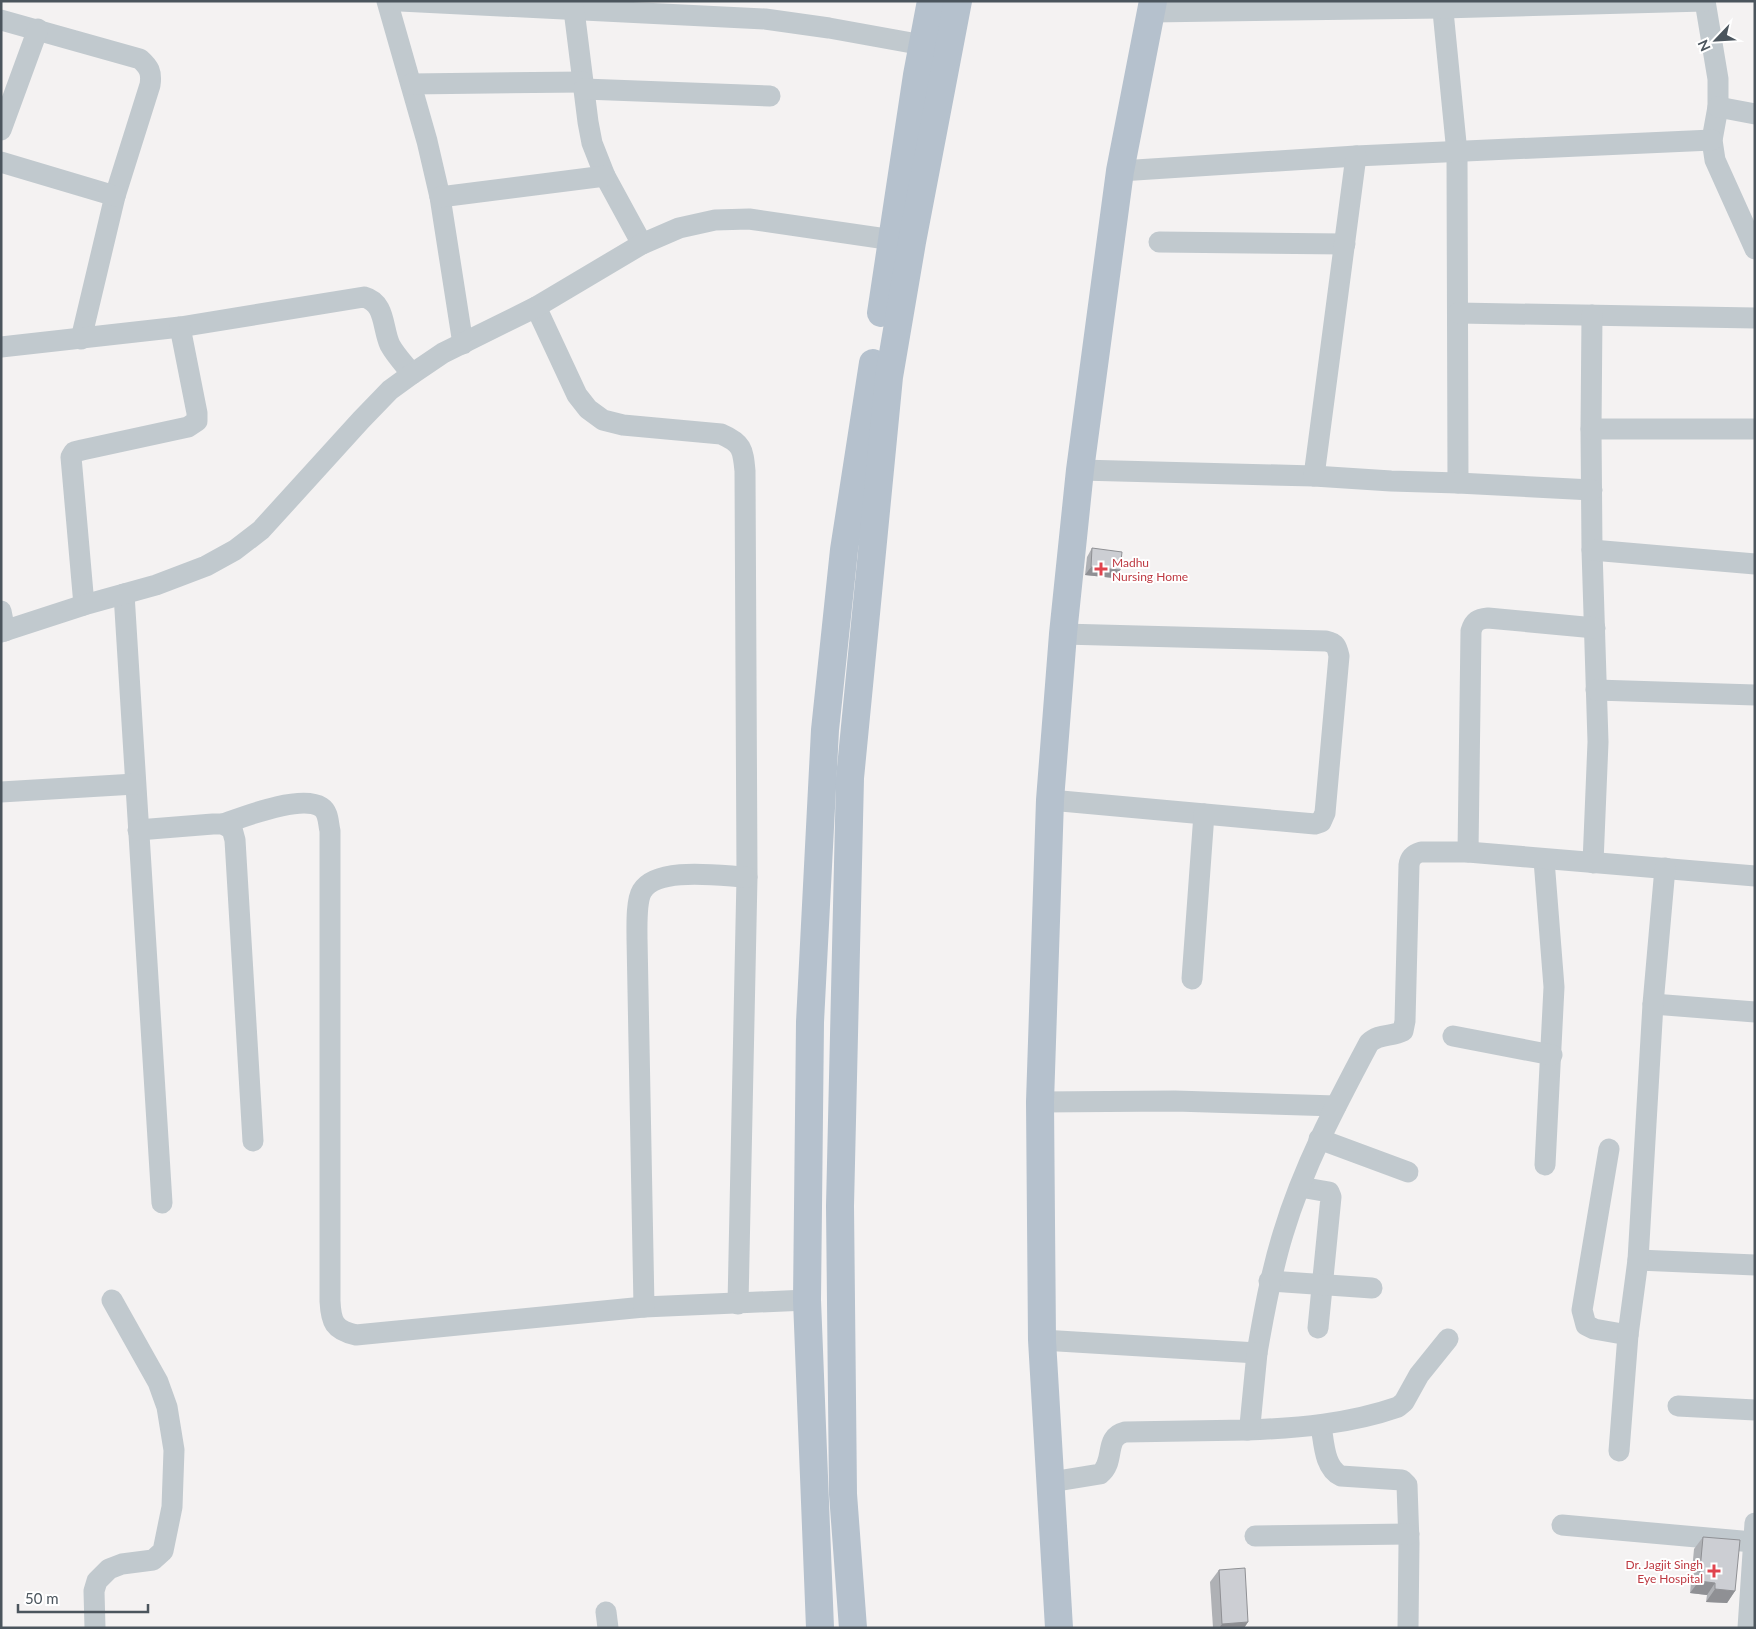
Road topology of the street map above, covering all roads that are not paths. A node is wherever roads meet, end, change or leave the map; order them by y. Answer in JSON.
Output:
{"nodes":[{"id":1,"x":387,"y":1,"type":"edge"},
{"id":2,"x":400,"y":1,"type":"edge"},
{"id":3,"x":931,"y":1,"type":"edge"},
{"id":4,"x":958,"y":1,"type":"edge"},
{"id":5,"x":1705,"y":1,"type":"edge"},
{"id":6,"x":1442,"y":5,"type":"edge"},
{"id":7,"x":1152,"y":7,"type":"edge"},
{"id":8,"x":574,"y":10,"type":"junction"},
{"id":9,"x":1,"y":20,"type":"edge"},
{"id":10,"x":38,"y":29,"type":"junction"},
{"id":11,"x":923,"y":45,"type":"junction"},
{"id":12,"x":411,"y":84,"type":"junction"},
{"id":13,"x":584,"y":86,"type":"junction"},
{"id":14,"x":770,"y":96,"type":"dead end"},
{"id":15,"x":1718,"y":107,"type":"junction"},
{"id":16,"x":1755,"y":114,"type":"edge"},
{"id":17,"x":1,"y":130,"type":"edge"},
{"id":18,"x":1712,"y":140,"type":"junction"},
{"id":19,"x":1457,"y":153,"type":"junction"},
{"id":20,"x":1356,"y":156,"type":"junction"},
{"id":21,"x":1,"y":162,"type":"edge"},
{"id":22,"x":1120,"y":171,"type":"junction"},
{"id":23,"x":605,"y":176,"type":"junction"},
{"id":24,"x":115,"y":196,"type":"junction"},
{"id":25,"x":440,"y":197,"type":"junction"},
{"id":26,"x":902,"y":241,"type":"junction"},
{"id":27,"x":1159,"y":242,"type":"dead end"},
{"id":28,"x":642,"y":244,"type":"junction"},
{"id":29,"x":1345,"y":244,"type":"junction"},
{"id":30,"x":1755,"y":250,"type":"edge"},
{"id":31,"x":536,"y":307,"type":"junction"},
{"id":32,"x":1458,"y":314,"type":"junction"},
{"id":33,"x":1592,"y":314,"type":"junction"},
{"id":34,"x":1755,"y":318,"type":"edge"},
{"id":35,"x":180,"y":326,"type":"junction"},
{"id":36,"x":81,"y":339,"type":"junction"},
{"id":37,"x":462,"y":344,"type":"junction"},
{"id":38,"x":1,"y":347,"type":"edge"},
{"id":39,"x":412,"y":374,"type":"junction"},
{"id":40,"x":1591,"y":428,"type":"junction"},
{"id":41,"x":1755,"y":429,"type":"edge"},
{"id":42,"x":1080,"y":470,"type":"junction"},
{"id":43,"x":1314,"y":476,"type":"junction"},
{"id":44,"x":1458,"y":483,"type":"junction"},
{"id":45,"x":1592,"y":490,"type":"junction"},
{"id":46,"x":1592,"y":550,"type":"junction"},
{"id":47,"x":1755,"y":564,"type":"edge"},
{"id":48,"x":124,"y":594,"type":"junction"},
{"id":49,"x":84,"y":605,"type":"junction"},
{"id":50,"x":3,"y":624,"type":"edge"},
{"id":51,"x":1595,"y":628,"type":"junction"},
{"id":52,"x":1063,"y":634,"type":"junction"},
{"id":53,"x":1596,"y":690,"type":"junction"},
{"id":54,"x":1755,"y":695,"type":"edge"},
{"id":55,"x":135,"y":784,"type":"junction"},
{"id":56,"x":1,"y":792,"type":"edge"},
{"id":57,"x":1050,"y":800,"type":"junction"},
{"id":58,"x":1204,"y":814,"type":"junction"},
{"id":59,"x":223,"y":824,"type":"junction"},
{"id":60,"x":138,"y":830,"type":"junction"},
{"id":61,"x":1468,"y":852,"type":"junction"},
{"id":62,"x":1544,"y":860,"type":"junction"},
{"id":63,"x":1593,"y":863,"type":"junction"},
{"id":64,"x":1665,"y":868,"type":"junction"},
{"id":65,"x":1755,"y":876,"type":"edge"},
{"id":66,"x":747,"y":877,"type":"junction"},
{"id":67,"x":1192,"y":979,"type":"dead end"},
{"id":68,"x":1653,"y":1004,"type":"junction"},
{"id":69,"x":1755,"y":1012,"type":"edge"},
{"id":70,"x":1453,"y":1036,"type":"dead end"},
{"id":71,"x":1552,"y":1055,"type":"junction"},
{"id":72,"x":1040,"y":1102,"type":"junction"},
{"id":73,"x":1336,"y":1106,"type":"junction"},
{"id":74,"x":1319,"y":1139,"type":"junction"},
{"id":75,"x":253,"y":1141,"type":"dead end"},
{"id":76,"x":1609,"y":1150,"type":"dead end"},
{"id":77,"x":1546,"y":1165,"type":"dead end"},
{"id":78,"x":1408,"y":1172,"type":"dead end"},
{"id":79,"x":1300,"y":1187,"type":"junction"},
{"id":80,"x":162,"y":1204,"type":"dead end"},
{"id":81,"x":1638,"y":1260,"type":"junction"},
{"id":82,"x":1755,"y":1265,"type":"edge"},
{"id":83,"x":1269,"y":1281,"type":"junction"},
{"id":84,"x":1322,"y":1284,"type":"junction"},
{"id":85,"x":1372,"y":1288,"type":"dead end"},
{"id":86,"x":112,"y":1300,"type":"dead end"},
{"id":87,"x":807,"y":1300,"type":"junction"},
{"id":88,"x":738,"y":1304,"type":"junction"},
{"id":89,"x":644,"y":1307,"type":"junction"},
{"id":90,"x":1318,"y":1328,"type":"dead end"},
{"id":91,"x":1628,"y":1335,"type":"junction"},
{"id":92,"x":1448,"y":1339,"type":"dead end"},
{"id":93,"x":1042,"y":1340,"type":"junction"},
{"id":94,"x":1257,"y":1353,"type":"junction"},
{"id":95,"x":1678,"y":1406,"type":"dead end"},
{"id":96,"x":1755,"y":1410,"type":"edge"},
{"id":97,"x":1321,"y":1426,"type":"junction"},
{"id":98,"x":1247,"y":1430,"type":"junction"},
{"id":99,"x":1618,"y":1451,"type":"dead end"},
{"id":100,"x":1051,"y":1482,"type":"junction"},
{"id":101,"x":1562,"y":1525,"type":"dead end"},
{"id":102,"x":1754,"y":1532,"type":"edge"},
{"id":103,"x":1409,"y":1534,"type":"junction"},
{"id":104,"x":1255,"y":1536,"type":"dead end"},
{"id":105,"x":95,"y":1628,"type":"edge"},
{"id":106,"x":820,"y":1628,"type":"edge"},
{"id":107,"x":853,"y":1628,"type":"edge"},
{"id":108,"x":1059,"y":1628,"type":"edge"},
{"id":109,"x":1408,"y":1628,"type":"edge"},
{"id":110,"x":1748,"y":1628,"type":"edge"}],
"edges":[{"from":1,"to":12,"type":"street"},
{"from":2,"to":8,"type":"street"},
{"from":3,"to":11,"type":"main road"},
{"from":4,"to":26,"type":"main road"},
{"from":5,"to":6,"type":"street"},
{"from":5,"to":15,"type":"street"},
{"from":6,"to":7,"type":"street"},
{"from":6,"to":19,"type":"street"},
{"from":7,"to":22,"type":"main road"},
{"from":8,"to":11,"type":"street"},
{"from":8,"to":13,"type":"street"},
{"from":9,"to":10,"type":"street"},
{"from":10,"to":17,"type":"street"},
{"from":10,"to":24,"type":"street"},
{"from":11,"to":26,"type":"main road"},
{"from":12,"to":13,"type":"street"},
{"from":12,"to":25,"type":"street"},
{"from":13,"to":14,"type":"street"},
{"from":13,"to":23,"type":"street"},
{"from":15,"to":16,"type":"street"},
{"from":15,"to":18,"type":"street"},
{"from":18,"to":19,"type":"street"},
{"from":18,"to":30,"type":"street"},
{"from":19,"to":20,"type":"street"},
{"from":19,"to":32,"type":"street"},
{"from":20,"to":22,"type":"street"},
{"from":20,"to":29,"type":"street"},
{"from":21,"to":24,"type":"street"},
{"from":22,"to":42,"type":"main road"},
{"from":23,"to":25,"type":"street"},
{"from":23,"to":28,"type":"street"},
{"from":24,"to":36,"type":"street"},
{"from":25,"to":37,"type":"street"},
{"from":26,"to":28,"type":"street"},
{"from":26,"to":87,"type":"main road"},
{"from":26,"to":107,"type":"main road"},
{"from":27,"to":29,"type":"street"},
{"from":28,"to":31,"type":"street"},
{"from":29,"to":43,"type":"street"},
{"from":31,"to":37,"type":"street"},
{"from":31,"to":66,"type":"street"},
{"from":32,"to":33,"type":"street"},
{"from":32,"to":44,"type":"street"},
{"from":33,"to":34,"type":"street"},
{"from":33,"to":40,"type":"street"},
{"from":35,"to":36,"type":"street"},
{"from":35,"to":39,"type":"street"},
{"from":35,"to":49,"type":"street"},
{"from":36,"to":38,"type":"street"},
{"from":37,"to":39,"type":"street"},
{"from":39,"to":48,"type":"street"},
{"from":40,"to":41,"type":"street"},
{"from":40,"to":45,"type":"street"},
{"from":42,"to":43,"type":"street"},
{"from":42,"to":52,"type":"main road"},
{"from":43,"to":44,"type":"street"},
{"from":44,"to":45,"type":"street"},
{"from":45,"to":46,"type":"street"},
{"from":46,"to":47,"type":"street"},
{"from":46,"to":51,"type":"street"},
{"from":48,"to":49,"type":"street"},
{"from":48,"to":55,"type":"street"},
{"from":49,"to":50,"type":"street"},
{"from":51,"to":53,"type":"street"},
{"from":51,"to":61,"type":"street"},
{"from":52,"to":57,"type":"main road"},
{"from":52,"to":58,"type":"street"},
{"from":53,"to":54,"type":"street"},
{"from":53,"to":63,"type":"street"},
{"from":55,"to":56,"type":"street"},
{"from":55,"to":60,"type":"street"},
{"from":57,"to":58,"type":"street"},
{"from":57,"to":72,"type":"main road"},
{"from":58,"to":67,"type":"street"},
{"from":59,"to":60,"type":"street"},
{"from":59,"to":75,"type":"street"},
{"from":59,"to":89,"type":"street"},
{"from":60,"to":80,"type":"street"},
{"from":61,"to":62,"type":"street"},
{"from":61,"to":73,"type":"street"},
{"from":62,"to":63,"type":"street"},
{"from":62,"to":71,"type":"street"},
{"from":63,"to":64,"type":"street"},
{"from":64,"to":65,"type":"street"},
{"from":64,"to":68,"type":"street"},
{"from":66,"to":88,"type":"street"},
{"from":66,"to":89,"type":"street"},
{"from":68,"to":69,"type":"street"},
{"from":68,"to":81,"type":"street"},
{"from":70,"to":71,"type":"street"},
{"from":71,"to":77,"type":"street"},
{"from":72,"to":73,"type":"street"},
{"from":72,"to":93,"type":"main road"},
{"from":73,"to":74,"type":"street"},
{"from":74,"to":78,"type":"street"},
{"from":74,"to":79,"type":"street"},
{"from":76,"to":91,"type":"street"},
{"from":79,"to":83,"type":"street"},
{"from":79,"to":84,"type":"street"},
{"from":81,"to":82,"type":"street"},
{"from":81,"to":91,"type":"street"},
{"from":83,"to":84,"type":"street"},
{"from":83,"to":94,"type":"street"},
{"from":84,"to":85,"type":"street"},
{"from":84,"to":90,"type":"street"},
{"from":86,"to":105,"type":"street"},
{"from":87,"to":88,"type":"street"},
{"from":87,"to":106,"type":"main road"},
{"from":88,"to":89,"type":"street"},
{"from":91,"to":99,"type":"street"},
{"from":92,"to":97,"type":"street"},
{"from":93,"to":94,"type":"street"},
{"from":93,"to":100,"type":"main road"},
{"from":94,"to":98,"type":"street"},
{"from":95,"to":96,"type":"street"},
{"from":97,"to":98,"type":"street"},
{"from":97,"to":103,"type":"street"},
{"from":98,"to":100,"type":"street"},
{"from":100,"to":108,"type":"main road"},
{"from":101,"to":102,"type":"street"},
{"from":102,"to":110,"type":"street"},
{"from":103,"to":104,"type":"street"},
{"from":103,"to":109,"type":"street"}]}
